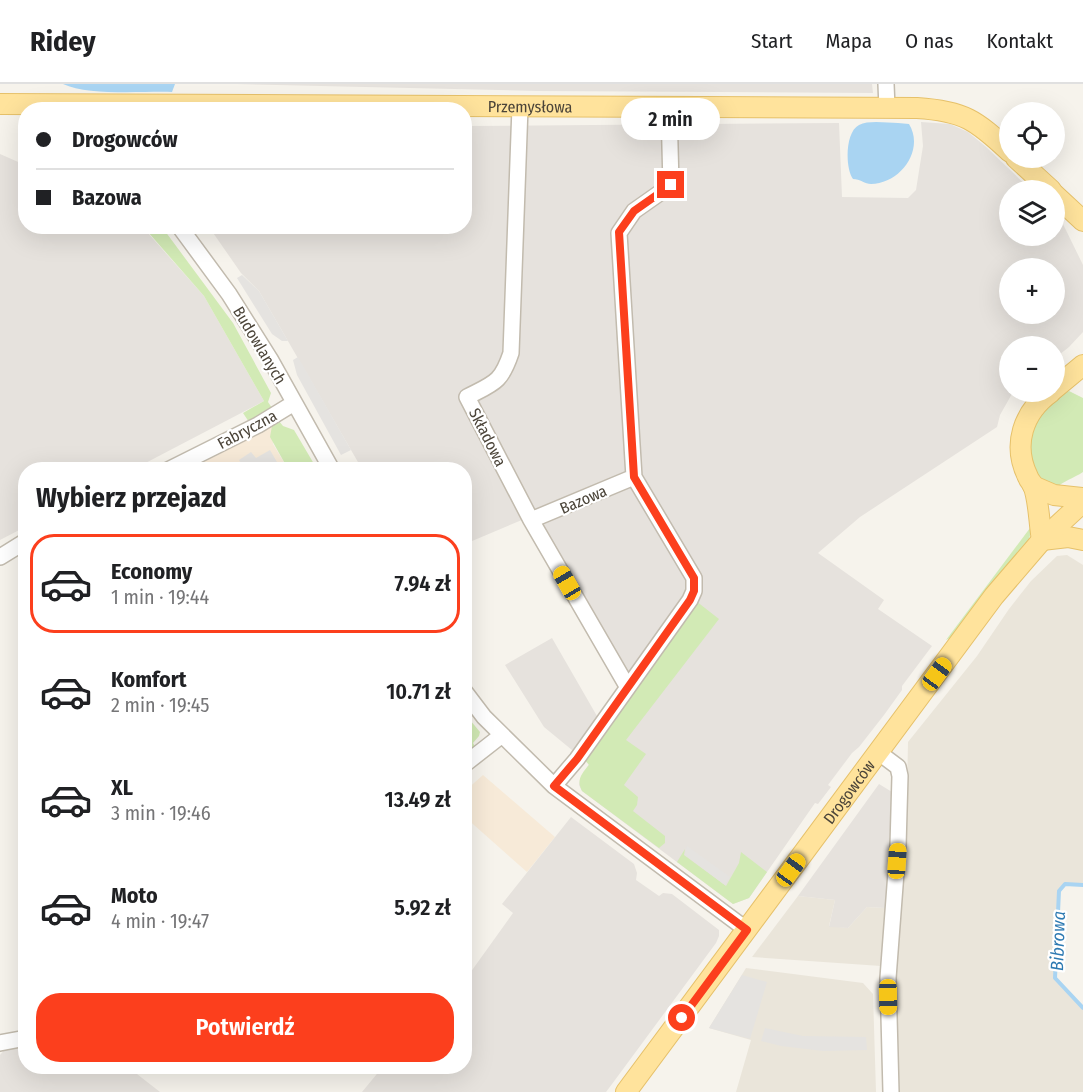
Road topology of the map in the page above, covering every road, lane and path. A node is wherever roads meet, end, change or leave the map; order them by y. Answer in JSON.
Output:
{"nodes":[{"id":1,"x":886,"y":84,"type":"edge"},
{"id":2,"x":0,"y":104,"type":"edge"},
{"id":3,"x":18,"y":104,"type":"edge"},
{"id":4,"x":472,"y":107,"type":"edge"},
{"id":5,"x":520,"y":107,"type":"junction"},
{"id":6,"x":669,"y":108,"type":"junction"},
{"id":7,"x":887,"y":108,"type":"junction"},
{"id":8,"x":999,"y":142,"type":"edge"},
{"id":9,"x":1027,"y":168,"type":"edge"},
{"id":10,"x":1040,"y":180,"type":"edge"},
{"id":11,"x":1065,"y":204,"type":"edge"},
{"id":12,"x":1083,"y":221,"type":"edge"},
{"id":13,"x":185,"y":234,"type":"edge"},
{"id":14,"x":1083,"y":365,"type":"edge"},
{"id":15,"x":1065,"y":382,"type":"edge"},
{"id":16,"x":1038,"y":402,"type":"edge"},
{"id":17,"x":294,"y":403,"type":"junction"},
{"id":18,"x":184,"y":462,"type":"edge"},
{"id":19,"x":327,"y":462,"type":"edge"},
{"id":20,"x":634,"y":477,"type":"junction"},
{"id":21,"x":1033,"y":486,"type":"junction"},
{"id":22,"x":1083,"y":500,"type":"edge"},
{"id":23,"x":531,"y":520,"type":"junction"},
{"id":24,"x":1042,"y":540,"type":"junction"},
{"id":25,"x":1083,"y":540,"type":"edge"},
{"id":26,"x":18,"y":547,"type":"edge"},
{"id":27,"x":0,"y":557,"type":"edge"},
{"id":28,"x":627,"y":687,"type":"junction"},
{"id":29,"x":472,"y":701,"type":"edge"},
{"id":30,"x":502,"y":735,"type":"junction"},
{"id":31,"x":878,"y":752,"type":"junction"},
{"id":32,"x":472,"y":759,"type":"edge"},
{"id":33,"x":554,"y":786,"type":"junction"},
{"id":34,"x":747,"y":930,"type":"junction"},
{"id":35,"x":18,"y":1040,"type":"edge"},
{"id":36,"x":0,"y":1043,"type":"edge"},
{"id":37,"x":626,"y":1092,"type":"edge"},
{"id":38,"x":891,"y":1092,"type":"edge"}],
"edges":[{"from":1,"to":7,"type":"street"},
{"from":2,"to":3,"type":"main road","name":"Przemysłowa"},
{"from":4,"to":5,"type":"main road","name":"Przemysłowa"},
{"from":5,"to":6,"type":"main road","name":"Przemysłowa"},
{"from":5,"to":23,"type":"street","name":"Składowa"},
{"from":6,"to":7,"type":"main road","name":"Przemysłowa"},
{"from":6,"to":20,"type":"street"},
{"from":7,"to":8,"type":"main road","name":"Przemysłowa"},
{"from":9,"to":10,"type":"main road"},
{"from":11,"to":12,"type":"main road"},
{"from":13,"to":17,"type":"street","name":"Budowlanych"},
{"from":14,"to":15,"type":"main road"},
{"from":16,"to":21,"type":"main road"},
{"from":17,"to":18,"type":"street","name":"Fabryczna"},
{"from":17,"to":19,"type":"street","name":"Budowlanych"},
{"from":20,"to":23,"type":"street","name":"Bazowa"},
{"from":20,"to":28,"type":"street"},
{"from":21,"to":22,"type":"main road"},
{"from":21,"to":24,"type":"main road"},
{"from":22,"to":24,"type":"main road","name":"Drogowców"},
{"from":23,"to":28,"type":"street","name":"Składowa"},
{"from":24,"to":25,"type":"main road"},
{"from":24,"to":31,"type":"main road","name":"Drogowców"},
{"from":26,"to":27,"type":"street"},
{"from":28,"to":33,"type":"street"},
{"from":29,"to":30,"type":"street"},
{"from":30,"to":32,"type":"street"},
{"from":30,"to":33,"type":"street"},
{"from":31,"to":34,"type":"main road","name":"Drogowców"},
{"from":31,"to":38,"type":"street"},
{"from":33,"to":34,"type":"street"},
{"from":34,"to":37,"type":"main road","name":"Drogowców"},
{"from":35,"to":36,"type":"street"}]}
